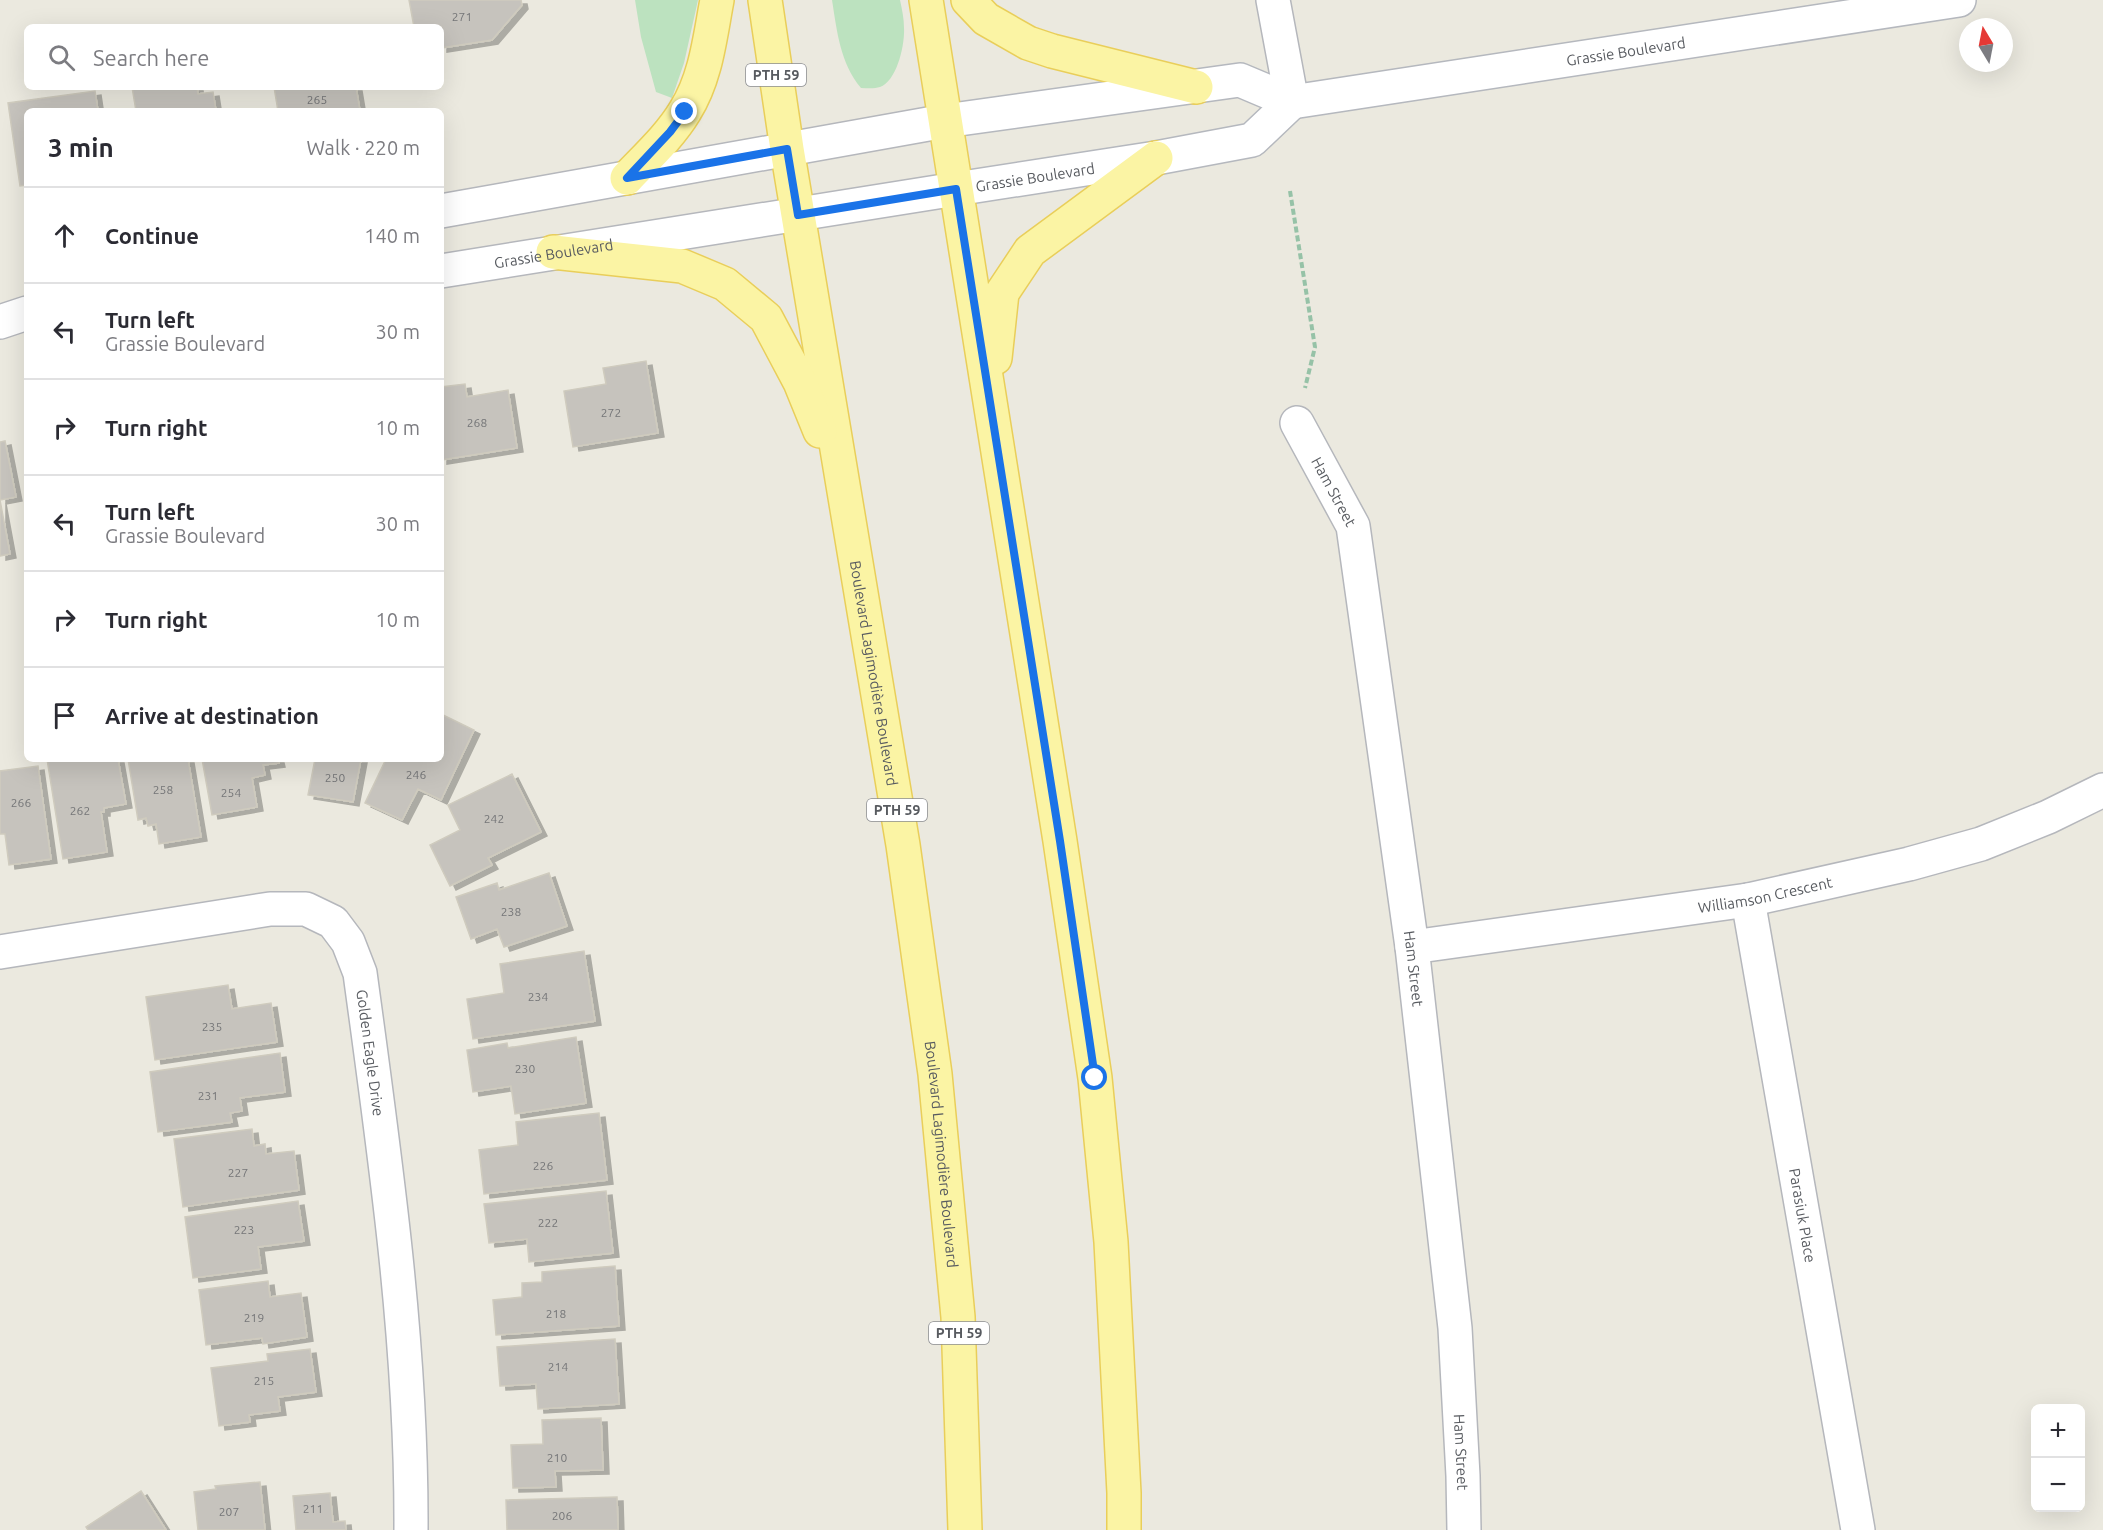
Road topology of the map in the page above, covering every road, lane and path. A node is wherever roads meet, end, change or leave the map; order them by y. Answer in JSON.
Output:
{"nodes":[{"id":1,"x":717,"y":0,"type":"edge"},
{"id":2,"x":765,"y":0,"type":"edge"},
{"id":3,"x":926,"y":0,"type":"edge"},
{"id":4,"x":968,"y":0,"type":"edge"},
{"id":5,"x":1274,"y":0,"type":"edge"},
{"id":6,"x":1959,"y":0,"type":"edge"},
{"id":7,"x":1196,"y":87,"type":"junction"},
{"id":8,"x":1292,"y":102,"type":"junction"},
{"id":9,"x":945,"y":121,"type":"junction"},
{"id":10,"x":787,"y":149,"type":"junction"},
{"id":11,"x":1156,"y":158,"type":"junction"},
{"id":12,"x":627,"y":178,"type":"junction"},
{"id":13,"x":956,"y":189,"type":"junction"},
{"id":14,"x":1290,"y":191,"type":"dead end"},
{"id":15,"x":444,"y":210,"type":"edge"},
{"id":16,"x":798,"y":215,"type":"junction"},
{"id":17,"x":553,"y":252,"type":"junction"},
{"id":18,"x":444,"y":270,"type":"edge"},
{"id":19,"x":24,"y":314,"type":"edge"},
{"id":20,"x":24,"y":321,"type":"edge"},
{"id":21,"x":0,"y":322,"type":"edge"},
{"id":22,"x":1297,"y":423,"type":"joint"},
{"id":23,"x":1003,"y":482,"type":"junction"},
{"id":24,"x":842,"y":486,"type":"junction"},
{"id":25,"x":2103,"y":790,"type":"edge"},
{"id":26,"x":1748,"y":900,"type":"junction"},
{"id":27,"x":1413,"y":947,"type":"junction"},
{"id":28,"x":0,"y":952,"type":"edge"},
{"id":29,"x":411,"y":1530,"type":"edge"},
{"id":30,"x":965,"y":1530,"type":"edge"},
{"id":31,"x":1124,"y":1530,"type":"edge"},
{"id":32,"x":1464,"y":1530,"type":"edge"},
{"id":33,"x":1858,"y":1530,"type":"edge"}],
"edges":[{"from":1,"to":12,"type":"main road"},
{"from":2,"to":10,"type":"main road","name":"Boulevard Lagimodière Boulevard","number":"PTH 59"},
{"from":3,"to":9,"type":"main road"},
{"from":4,"to":7,"type":"main road"},
{"from":5,"to":8,"type":"street"},
{"from":6,"to":8,"type":"street","name":"Grassie Boulevard"},
{"from":7,"to":8,"type":"street"},
{"from":7,"to":9,"type":"street"},
{"from":8,"to":11,"type":"street","name":"Grassie Boulevard"},
{"from":9,"to":10,"type":"street"},
{"from":9,"to":13,"type":"main road"},
{"from":10,"to":12,"type":"street"},
{"from":10,"to":16,"type":"main road","name":"Boulevard Lagimodière Boulevard","number":"PTH 59"},
{"from":11,"to":13,"type":"street","name":"Grassie Boulevard"},
{"from":11,"to":23,"type":"main road"},
{"from":12,"to":15,"type":"street"},
{"from":13,"to":16,"type":"street","name":"Grassie Boulevard"},
{"from":13,"to":23,"type":"main road"},
{"from":14,"to":22,"type":"path"},
{"from":16,"to":17,"type":"street","name":"Grassie Boulevard"},
{"from":16,"to":24,"type":"main road","name":"Boulevard Lagimodière Boulevard","number":"PTH 59"},
{"from":17,"to":18,"type":"street","name":"Grassie Boulevard"},
{"from":17,"to":24,"type":"main road"},
{"from":19,"to":21,"type":"street"},
{"from":20,"to":21,"type":"street"},
{"from":22,"to":27,"type":"street","name":"Ham Street"},
{"from":23,"to":31,"type":"main road"},
{"from":24,"to":30,"type":"main road","name":"Boulevard Lagimodière Boulevard","number":"PTH 59"},
{"from":25,"to":26,"type":"street","name":"Williamson Crescent"},
{"from":26,"to":27,"type":"street","name":"Williamson Crescent"},
{"from":26,"to":33,"type":"street","name":"Parasiuk Place"},
{"from":27,"to":32,"type":"street","name":"Ham Street"},
{"from":28,"to":29,"type":"street","name":"Golden Eagle Drive"}]}
